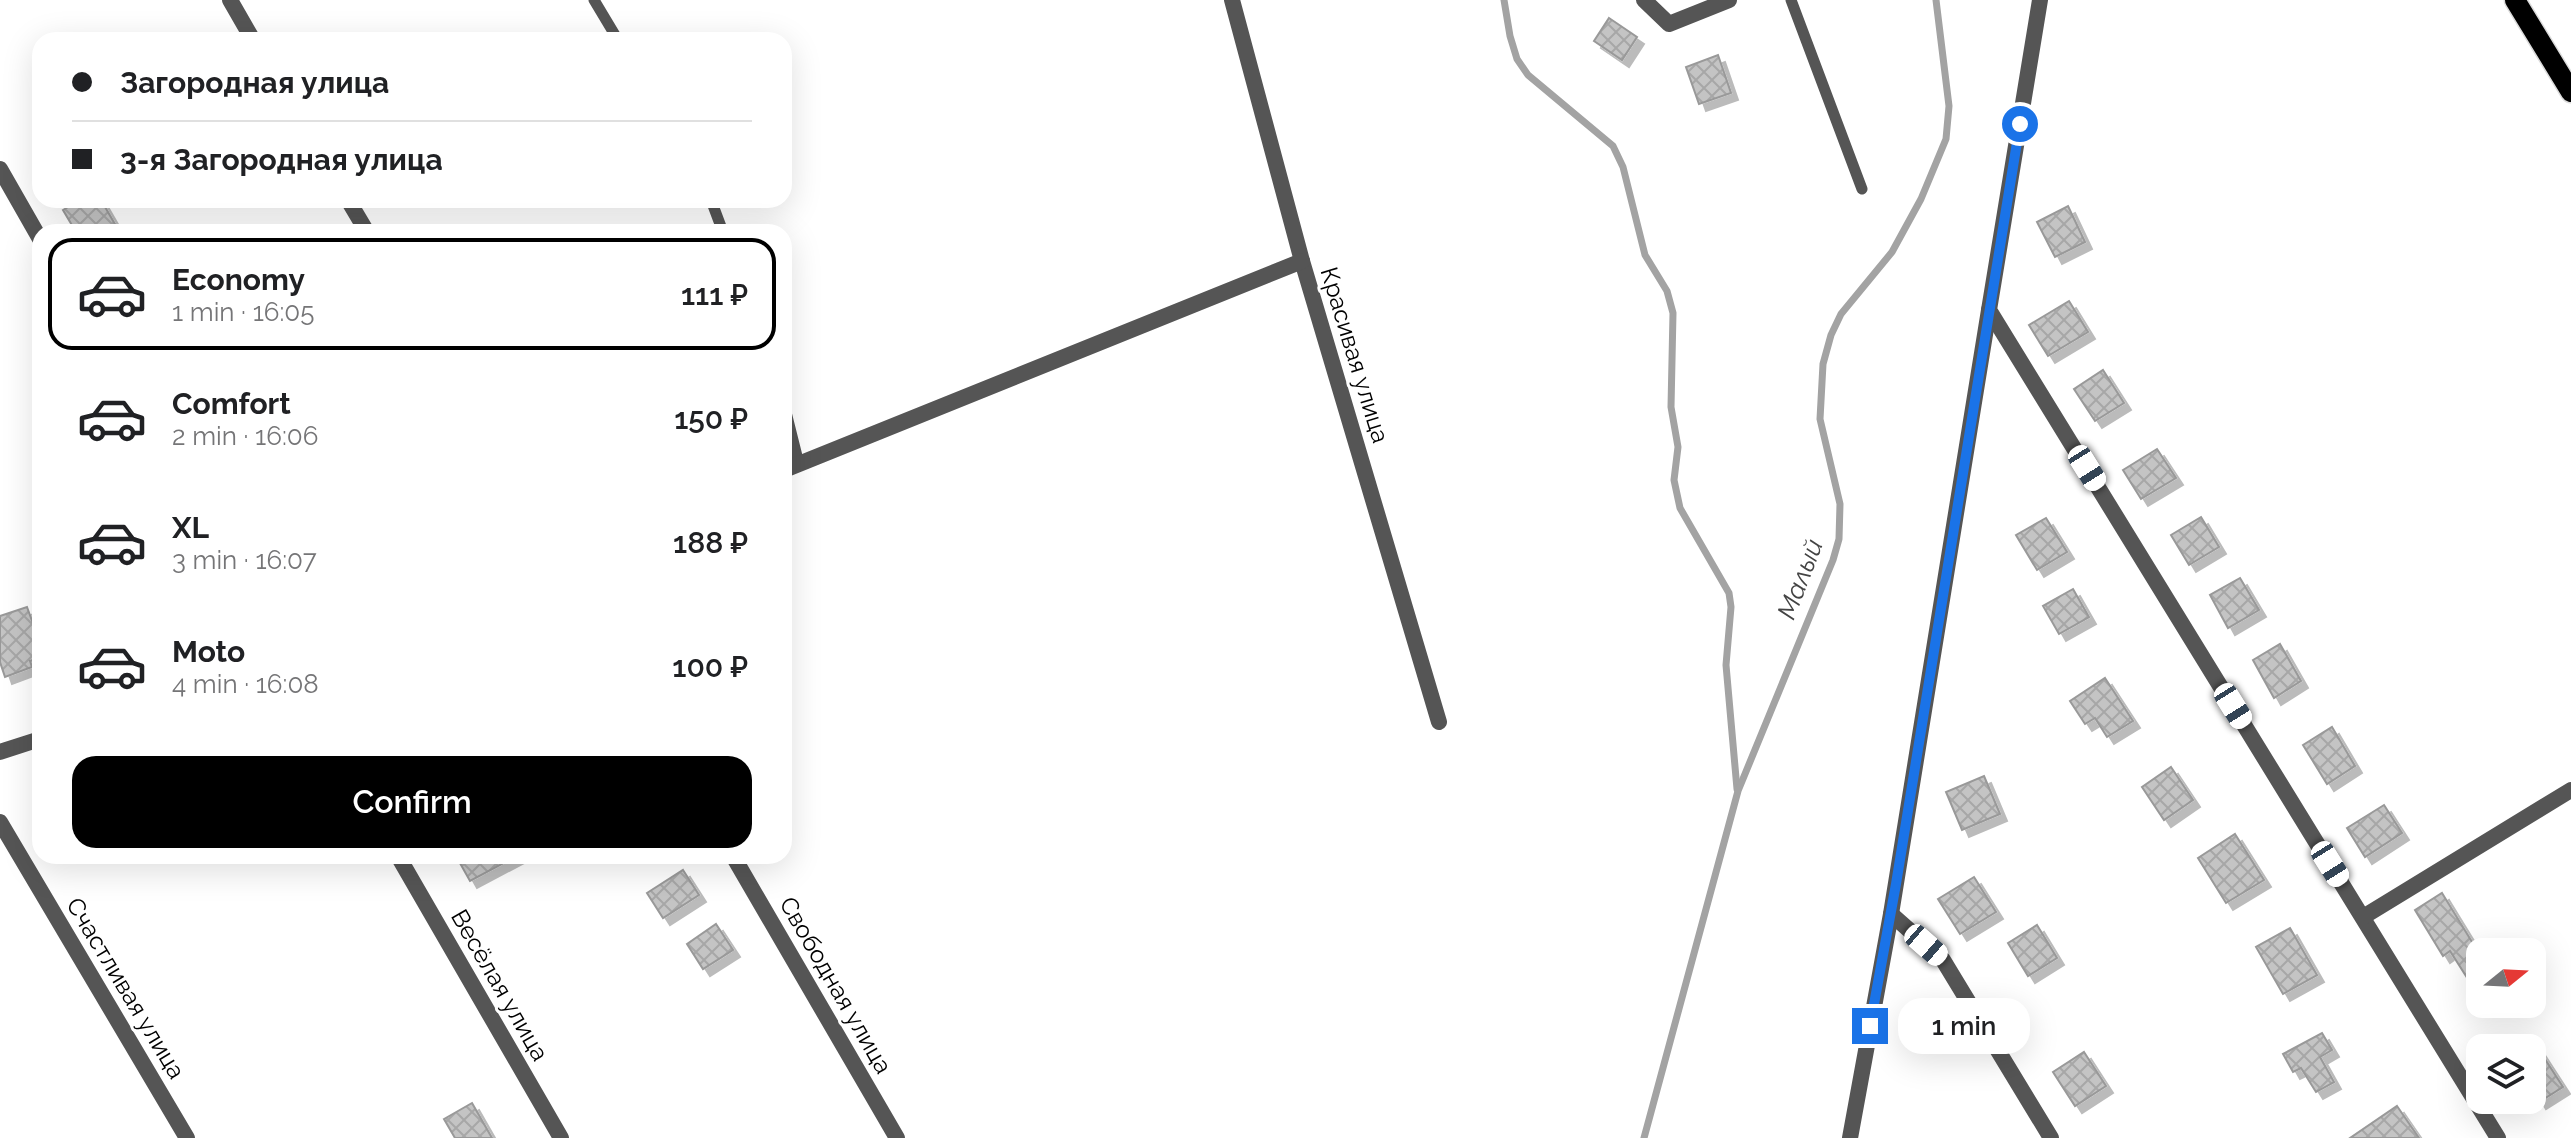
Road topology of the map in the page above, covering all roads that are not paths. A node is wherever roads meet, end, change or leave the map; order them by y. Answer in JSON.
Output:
{"nodes":[{"id":1,"x":230,"y":0,"type":"edge"},
{"id":2,"x":594,"y":0,"type":"edge"},
{"id":3,"x":1232,"y":0,"type":"edge"},
{"id":4,"x":1644,"y":0,"type":"edge"},
{"id":5,"x":1729,"y":0,"type":"edge"},
{"id":6,"x":1791,"y":0,"type":"edge"},
{"id":7,"x":2040,"y":0,"type":"edge"},
{"id":8,"x":2515,"y":0,"type":"edge"},
{"id":9,"x":248,"y":32,"type":"edge"},
{"id":10,"x":613,"y":32,"type":"edge"},
{"id":11,"x":2571,"y":92,"type":"edge"},
{"id":12,"x":0,"y":169,"type":"edge"},
{"id":13,"x":1862,"y":189,"type":"dead end"},
{"id":14,"x":32,"y":225,"type":"edge"},
{"id":15,"x":1302,"y":261,"type":"junction"},
{"id":16,"x":1989,"y":310,"type":"junction"},
{"id":17,"x":792,"y":467,"type":"edge"},
{"id":18,"x":1439,"y":722,"type":"dead end"},
{"id":19,"x":32,"y":742,"type":"edge"},
{"id":20,"x":0,"y":752,"type":"edge"},
{"id":21,"x":2571,"y":790,"type":"edge"},
{"id":22,"x":0,"y":822,"type":"edge"},
{"id":23,"x":403,"y":864,"type":"edge"},
{"id":24,"x":738,"y":864,"type":"edge"},
{"id":25,"x":1891,"y":914,"type":"junction"},
{"id":26,"x":2363,"y":917,"type":"junction"},
{"id":27,"x":187,"y":1138,"type":"edge"},
{"id":28,"x":561,"y":1138,"type":"edge"},
{"id":29,"x":897,"y":1138,"type":"edge"},
{"id":30,"x":1850,"y":1138,"type":"edge"},
{"id":31,"x":2051,"y":1138,"type":"edge"},
{"id":32,"x":2498,"y":1138,"type":"edge"}],
"edges":[{"from":1,"to":9,"type":"street"},
{"from":2,"to":10,"type":"lane"},
{"from":3,"to":15,"type":"street","name":"Красивая улица"},
{"from":4,"to":5,"type":"street"},
{"from":6,"to":13,"type":"lane"},
{"from":7,"to":16,"type":"street"},
{"from":8,"to":11,"type":"main road"},
{"from":12,"to":14,"type":"street"},
{"from":15,"to":17,"type":"street"},
{"from":15,"to":18,"type":"street","name":"Красивая улица"},
{"from":16,"to":25,"type":"street"},
{"from":16,"to":26,"type":"street"},
{"from":19,"to":20,"type":"street"},
{"from":21,"to":26,"type":"street"},
{"from":22,"to":27,"type":"street","name":"Счастливая улица"},
{"from":23,"to":28,"type":"street","name":"Весёлая улица"},
{"from":24,"to":29,"type":"street","name":"Свободная улица"},
{"from":25,"to":30,"type":"street"},
{"from":25,"to":31,"type":"street"},
{"from":26,"to":32,"type":"street"}]}
